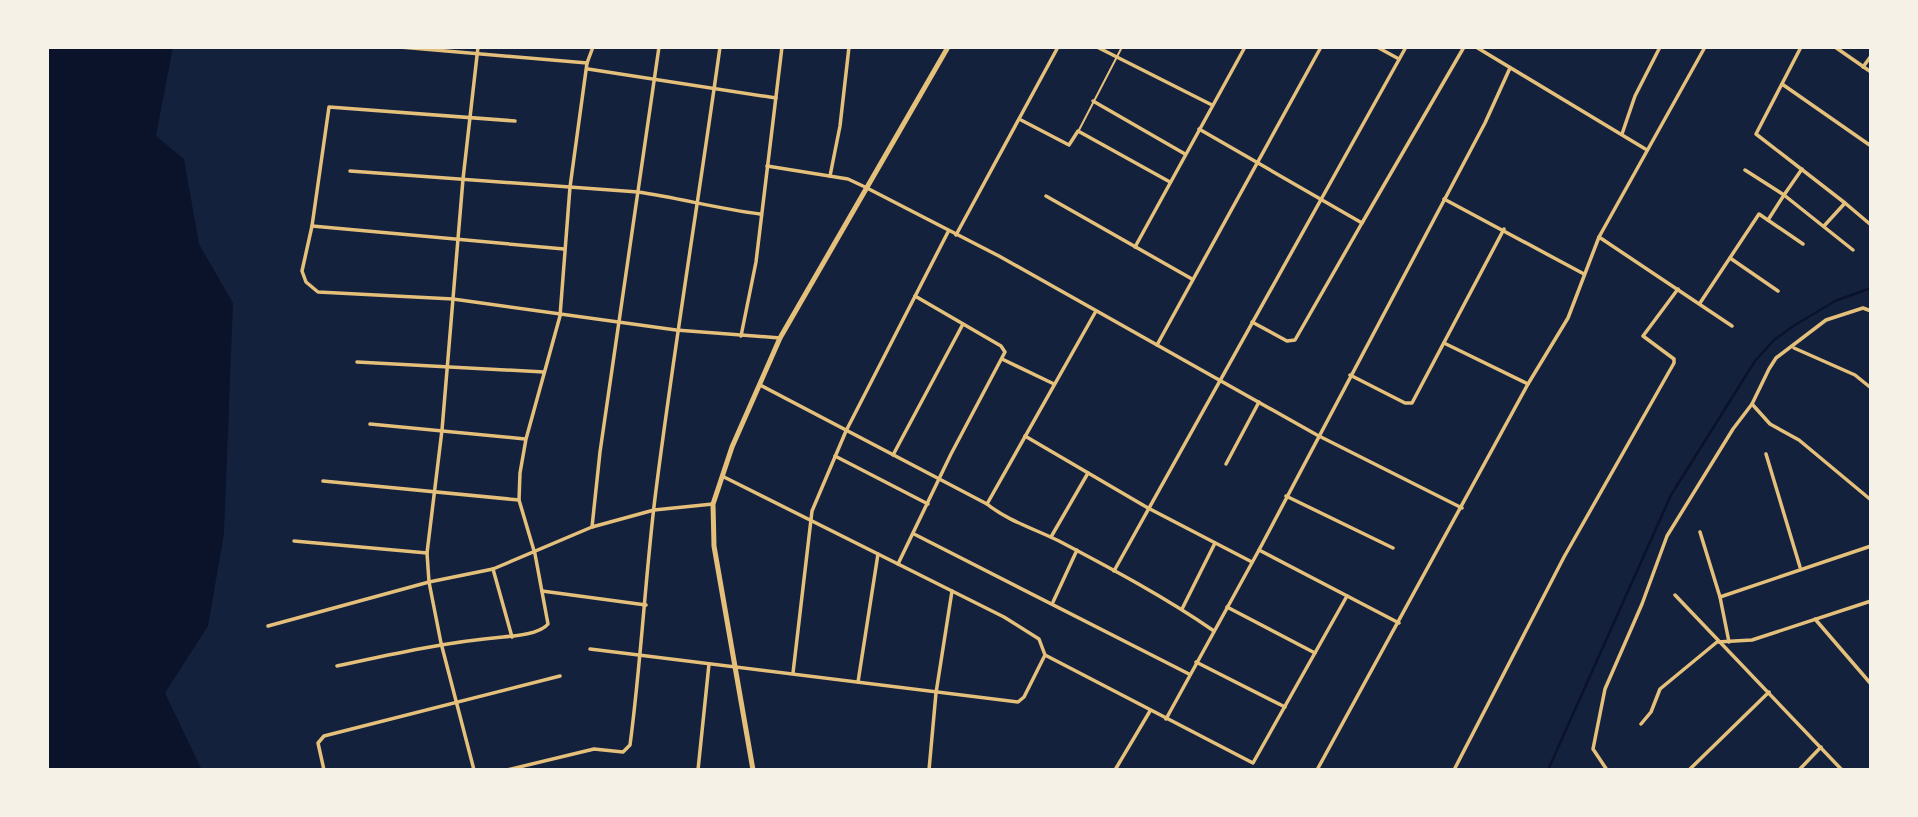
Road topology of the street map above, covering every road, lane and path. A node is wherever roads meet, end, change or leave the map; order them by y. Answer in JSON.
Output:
{"nodes":[{"id":1,"x":400,"y":47,"type":"edge"},
{"id":2,"x":478,"y":47,"type":"edge"},
{"id":3,"x":593,"y":47,"type":"edge"},
{"id":4,"x":659,"y":47,"type":"edge"},
{"id":5,"x":720,"y":47,"type":"edge"},
{"id":6,"x":782,"y":47,"type":"edge"},
{"id":7,"x":849,"y":47,"type":"edge"},
{"id":8,"x":948,"y":47,"type":"edge"},
{"id":9,"x":1058,"y":47,"type":"edge"},
{"id":10,"x":1097,"y":47,"type":"edge"},
{"id":11,"x":1122,"y":47,"type":"edge"},
{"id":12,"x":1245,"y":47,"type":"edge"},
{"id":13,"x":1321,"y":47,"type":"edge"},
{"id":14,"x":1377,"y":47,"type":"edge"},
{"id":15,"x":1406,"y":47,"type":"edge"},
{"id":16,"x":1464,"y":47,"type":"edge"},
{"id":17,"x":1476,"y":47,"type":"edge"},
{"id":18,"x":1660,"y":47,"type":"edge"},
{"id":19,"x":1704,"y":47,"type":"edge"},
{"id":20,"x":1801,"y":47,"type":"edge"},
{"id":21,"x":1835,"y":47,"type":"edge"},
{"id":22,"x":477,"y":54,"type":"junction"},
{"id":23,"x":1871,"y":56,"type":"edge"},
{"id":24,"x":1116,"y":58,"type":"junction"},
{"id":25,"x":1399,"y":59,"type":"junction"},
{"id":26,"x":587,"y":62,"type":"junction"},
{"id":27,"x":1863,"y":67,"type":"junction"},
{"id":28,"x":587,"y":68,"type":"junction"},
{"id":29,"x":1510,"y":68,"type":"junction"},
{"id":30,"x":1871,"y":72,"type":"edge"},
{"id":31,"x":655,"y":79,"type":"junction"},
{"id":32,"x":1782,"y":84,"type":"junction"},
{"id":33,"x":715,"y":88,"type":"junction"},
{"id":34,"x":776,"y":98,"type":"junction"},
{"id":35,"x":1093,"y":101,"type":"junction"},
{"id":36,"x":1212,"y":105,"type":"junction"},
{"id":37,"x":470,"y":117,"type":"junction"},
{"id":38,"x":1021,"y":120,"type":"junction"},
{"id":39,"x":514,"y":121,"type":"dead end"},
{"id":40,"x":1199,"y":129,"type":"junction"},
{"id":41,"x":1078,"y":131,"type":"junction"},
{"id":42,"x":1622,"y":134,"type":"junction"},
{"id":43,"x":1871,"y":146,"type":"edge"},
{"id":44,"x":1647,"y":150,"type":"junction"},
{"id":45,"x":1186,"y":154,"type":"junction"},
{"id":46,"x":1259,"y":163,"type":"junction"},
{"id":47,"x":767,"y":166,"type":"junction"},
{"id":48,"x":1802,"y":169,"type":"junction"},
{"id":49,"x":1745,"y":170,"type":"dead end"},
{"id":50,"x":350,"y":171,"type":"dead end"},
{"id":51,"x":830,"y":176,"type":"junction"},
{"id":52,"x":463,"y":178,"type":"junction"},
{"id":53,"x":1170,"y":182,"type":"junction"},
{"id":54,"x":570,"y":187,"type":"junction"},
{"id":55,"x":865,"y":187,"type":"junction"},
{"id":56,"x":638,"y":192,"type":"junction"},
{"id":57,"x":1784,"y":195,"type":"junction"},
{"id":58,"x":1046,"y":196,"type":"dead end"},
{"id":59,"x":1444,"y":199,"type":"junction"},
{"id":60,"x":1321,"y":200,"type":"junction"},
{"id":61,"x":1844,"y":202,"type":"junction"},
{"id":62,"x":695,"y":203,"type":"junction"},
{"id":63,"x":760,"y":214,"type":"junction"},
{"id":64,"x":1768,"y":220,"type":"junction"},
{"id":65,"x":1362,"y":223,"type":"junction"},
{"id":66,"x":1871,"y":225,"type":"edge"},
{"id":67,"x":312,"y":226,"type":"junction"},
{"id":68,"x":1824,"y":226,"type":"junction"},
{"id":69,"x":1504,"y":229,"type":"junction"},
{"id":70,"x":948,"y":231,"type":"junction"},
{"id":71,"x":956,"y":235,"type":"junction"},
{"id":72,"x":1599,"y":237,"type":"junction"},
{"id":73,"x":458,"y":239,"type":"junction"},
{"id":74,"x":1803,"y":244,"type":"dead end"},
{"id":75,"x":1135,"y":247,"type":"junction"},
{"id":76,"x":565,"y":249,"type":"junction"},
{"id":77,"x":1853,"y":250,"type":"dead end"},
{"id":78,"x":1730,"y":258,"type":"junction"},
{"id":79,"x":1584,"y":274,"type":"junction"},
{"id":80,"x":1192,"y":279,"type":"junction"},
{"id":81,"x":1678,"y":289,"type":"junction"},
{"id":82,"x":1778,"y":291,"type":"dead end"},
{"id":83,"x":915,"y":296,"type":"junction"},
{"id":84,"x":453,"y":299,"type":"junction"},
{"id":85,"x":1700,"y":303,"type":"junction"},
{"id":86,"x":1871,"y":304,"type":"edge"},
{"id":87,"x":1863,"y":308,"type":"junction"},
{"id":88,"x":1096,"y":311,"type":"junction"},
{"id":89,"x":1871,"y":311,"type":"edge"},
{"id":90,"x":560,"y":316,"type":"junction"},
{"id":91,"x":1252,"y":322,"type":"junction"},
{"id":92,"x":620,"y":323,"type":"junction"},
{"id":93,"x":963,"y":324,"type":"junction"},
{"id":94,"x":1732,"y":326,"type":"dead end"},
{"id":95,"x":676,"y":330,"type":"junction"},
{"id":96,"x":741,"y":336,"type":"junction"},
{"id":97,"x":780,"y":338,"type":"junction"},
{"id":98,"x":1444,"y":343,"type":"junction"},
{"id":99,"x":1157,"y":345,"type":"junction"},
{"id":100,"x":1794,"y":348,"type":"junction"},
{"id":101,"x":1002,"y":359,"type":"junction"},
{"id":102,"x":357,"y":362,"type":"dead end"},
{"id":103,"x":446,"y":366,"type":"junction"},
{"id":104,"x":544,"y":372,"type":"junction"},
{"id":105,"x":1350,"y":375,"type":"junction"},
{"id":106,"x":1220,"y":379,"type":"junction"},
{"id":107,"x":758,"y":384,"type":"junction"},
{"id":108,"x":1054,"y":384,"type":"junction"},
{"id":109,"x":1528,"y":384,"type":"junction"},
{"id":110,"x":1871,"y":388,"type":"edge"},
{"id":111,"x":1259,"y":401,"type":"junction"},
{"id":112,"x":1752,"y":404,"type":"junction"},
{"id":113,"x":370,"y":424,"type":"dead end"},
{"id":114,"x":442,"y":430,"type":"junction"},
{"id":115,"x":846,"y":431,"type":"junction"},
{"id":116,"x":1317,"y":435,"type":"junction"},
{"id":117,"x":1025,"y":436,"type":"junction"},
{"id":118,"x":526,"y":439,"type":"junction"},
{"id":119,"x":1766,"y":454,"type":"dead end"},
{"id":120,"x":893,"y":455,"type":"junction"},
{"id":121,"x":835,"y":456,"type":"junction"},
{"id":122,"x":1226,"y":464,"type":"dead end"},
{"id":123,"x":1088,"y":473,"type":"junction"},
{"id":124,"x":722,"y":476,"type":"junction"},
{"id":125,"x":940,"y":479,"type":"junction"},
{"id":126,"x":323,"y":481,"type":"dead end"},
{"id":127,"x":436,"y":491,"type":"junction"},
{"id":128,"x":1286,"y":496,"type":"junction"},
{"id":129,"x":519,"y":500,"type":"junction"},
{"id":130,"x":1871,"y":500,"type":"edge"},
{"id":131,"x":713,"y":504,"type":"junction"},
{"id":132,"x":928,"y":504,"type":"junction"},
{"id":133,"x":987,"y":504,"type":"junction"},
{"id":134,"x":1148,"y":508,"type":"junction"},
{"id":135,"x":1462,"y":508,"type":"junction"},
{"id":136,"x":654,"y":510,"type":"junction"},
{"id":137,"x":810,"y":519,"type":"junction"},
{"id":138,"x":592,"y":527,"type":"junction"},
{"id":139,"x":1700,"y":532,"type":"dead end"},
{"id":140,"x":914,"y":534,"type":"junction"},
{"id":141,"x":1051,"y":537,"type":"junction"},
{"id":142,"x":293,"y":541,"type":"dead end"},
{"id":143,"x":1215,"y":543,"type":"junction"},
{"id":144,"x":1871,"y":546,"type":"edge"},
{"id":145,"x":1392,"y":548,"type":"dead end"},
{"id":146,"x":1259,"y":550,"type":"junction"},
{"id":147,"x":1077,"y":551,"type":"junction"},
{"id":148,"x":427,"y":553,"type":"junction"},
{"id":149,"x":536,"y":554,"type":"junction"},
{"id":150,"x":878,"y":554,"type":"junction"},
{"id":151,"x":1252,"y":562,"type":"junction"},
{"id":152,"x":898,"y":564,"type":"junction"},
{"id":153,"x":1800,"y":568,"type":"junction"},
{"id":154,"x":493,"y":569,"type":"junction"},
{"id":155,"x":1115,"y":570,"type":"junction"},
{"id":156,"x":429,"y":582,"type":"junction"},
{"id":157,"x":542,"y":591,"type":"junction"},
{"id":158,"x":953,"y":592,"type":"junction"},
{"id":159,"x":1675,"y":595,"type":"dead end"},
{"id":160,"x":1347,"y":596,"type":"junction"},
{"id":161,"x":1720,"y":597,"type":"junction"},
{"id":162,"x":1871,"y":601,"type":"edge"},
{"id":163,"x":1052,"y":603,"type":"junction"},
{"id":164,"x":646,"y":605,"type":"junction"},
{"id":165,"x":1227,"y":607,"type":"junction"},
{"id":166,"x":1182,"y":609,"type":"junction"},
{"id":167,"x":1815,"y":619,"type":"junction"},
{"id":168,"x":1399,"y":623,"type":"junction"},
{"id":169,"x":268,"y":626,"type":"dead end"},
{"id":170,"x":1214,"y":631,"type":"junction"},
{"id":171,"x":513,"y":637,"type":"junction"},
{"id":172,"x":1717,"y":642,"type":"junction"},
{"id":173,"x":1729,"y":642,"type":"junction"},
{"id":174,"x":441,"y":643,"type":"junction"},
{"id":175,"x":590,"y":649,"type":"dead end"},
{"id":176,"x":1315,"y":653,"type":"junction"},
{"id":177,"x":1045,"y":655,"type":"junction"},
{"id":178,"x":642,"y":656,"type":"junction"},
{"id":179,"x":1196,"y":662,"type":"junction"},
{"id":180,"x":709,"y":663,"type":"junction"},
{"id":181,"x":337,"y":666,"type":"dead end"},
{"id":182,"x":735,"y":666,"type":"junction"},
{"id":183,"x":793,"y":673,"type":"junction"},
{"id":184,"x":1189,"y":674,"type":"junction"},
{"id":185,"x":559,"y":676,"type":"dead end"},
{"id":186,"x":858,"y":682,"type":"junction"},
{"id":187,"x":1871,"y":684,"type":"edge"},
{"id":188,"x":1769,"y":692,"type":"junction"},
{"id":189,"x":936,"y":694,"type":"junction"},
{"id":190,"x":457,"y":704,"type":"junction"},
{"id":191,"x":1285,"y":707,"type":"junction"},
{"id":192,"x":1150,"y":711,"type":"junction"},
{"id":193,"x":1166,"y":719,"type":"junction"},
{"id":194,"x":1641,"y":724,"type":"dead end"},
{"id":195,"x":1821,"y":747,"type":"junction"},
{"id":196,"x":324,"y":770,"type":"edge"},
{"id":197,"x":474,"y":770,"type":"edge"},
{"id":198,"x":507,"y":770,"type":"edge"},
{"id":199,"x":698,"y":770,"type":"edge"},
{"id":200,"x":753,"y":770,"type":"edge"},
{"id":201,"x":929,"y":770,"type":"edge"},
{"id":202,"x":1115,"y":770,"type":"edge"},
{"id":203,"x":1317,"y":770,"type":"edge"},
{"id":204,"x":1454,"y":770,"type":"edge"},
{"id":205,"x":1607,"y":770,"type":"edge"},
{"id":206,"x":1689,"y":770,"type":"edge"},
{"id":207,"x":1799,"y":770,"type":"edge"},
{"id":208,"x":1842,"y":770,"type":"edge"}],
"edges":[{"from":1,"to":22,"type":"street"},
{"from":2,"to":22,"type":"street"},
{"from":3,"to":26,"type":"street"},
{"from":4,"to":31,"type":"street"},
{"from":5,"to":33,"type":"street"},
{"from":6,"to":34,"type":"street"},
{"from":7,"to":51,"type":"street"},
{"from":8,"to":55,"type":"street"},
{"from":9,"to":38,"type":"street"},
{"from":10,"to":24,"type":"street"},
{"from":11,"to":24,"type":"lane"},
{"from":12,"to":36,"type":"street"},
{"from":13,"to":46,"type":"street"},
{"from":14,"to":25,"type":"street"},
{"from":15,"to":25,"type":"street"},
{"from":16,"to":65,"type":"street"},
{"from":17,"to":29,"type":"street"},
{"from":18,"to":42,"type":"street"},
{"from":19,"to":44,"type":"street"},
{"from":20,"to":32,"type":"street"},
{"from":21,"to":27,"type":"street"},
{"from":22,"to":26,"type":"street"},
{"from":22,"to":37,"type":"street"},
{"from":23,"to":27,"type":"street"},
{"from":24,"to":35,"type":"lane"},
{"from":24,"to":36,"type":"street"},
{"from":25,"to":60,"type":"street"},
{"from":26,"to":28,"type":"street"},
{"from":27,"to":30,"type":"street"},
{"from":28,"to":31,"type":"street"},
{"from":28,"to":54,"type":"street"},
{"from":29,"to":42,"type":"street"},
{"from":29,"to":59,"type":"street"},
{"from":31,"to":33,"type":"street"},
{"from":31,"to":56,"type":"street"},
{"from":32,"to":43,"type":"street"},
{"from":32,"to":48,"type":"street"},
{"from":33,"to":34,"type":"street"},
{"from":33,"to":62,"type":"street"},
{"from":34,"to":47,"type":"street"},
{"from":35,"to":41,"type":"lane"},
{"from":35,"to":45,"type":"street"},
{"from":36,"to":40,"type":"street"},
{"from":37,"to":39,"type":"street"},
{"from":37,"to":52,"type":"street"},
{"from":37,"to":67,"type":"street"},
{"from":38,"to":41,"type":"street"},
{"from":38,"to":71,"type":"street"},
{"from":40,"to":45,"type":"street"},
{"from":40,"to":46,"type":"street"},
{"from":41,"to":53,"type":"street"},
{"from":42,"to":44,"type":"street"},
{"from":44,"to":72,"type":"street"},
{"from":45,"to":53,"type":"street"},
{"from":46,"to":60,"type":"street"},
{"from":46,"to":80,"type":"street"},
{"from":47,"to":51,"type":"street"},
{"from":47,"to":63,"type":"street"},
{"from":48,"to":57,"type":"street"},
{"from":48,"to":61,"type":"street"},
{"from":49,"to":57,"type":"street"},
{"from":50,"to":52,"type":"street"},
{"from":51,"to":55,"type":"street"},
{"from":52,"to":54,"type":"street"},
{"from":52,"to":73,"type":"street"},
{"from":53,"to":75,"type":"street"},
{"from":54,"to":56,"type":"street"},
{"from":54,"to":76,"type":"street"},
{"from":55,"to":70,"type":"street"},
{"from":55,"to":97,"type":"street"},
{"from":56,"to":62,"type":"street"},
{"from":56,"to":92,"type":"street"},
{"from":57,"to":64,"type":"street"},
{"from":57,"to":68,"type":"street"},
{"from":58,"to":75,"type":"street"},
{"from":59,"to":69,"type":"street"},
{"from":59,"to":105,"type":"street"},
{"from":60,"to":65,"type":"street"},
{"from":60,"to":91,"type":"street"},
{"from":61,"to":66,"type":"street"},
{"from":61,"to":68,"type":"street"},
{"from":62,"to":63,"type":"street"},
{"from":62,"to":95,"type":"street"},
{"from":63,"to":96,"type":"street"},
{"from":64,"to":74,"type":"street"},
{"from":64,"to":78,"type":"street"},
{"from":65,"to":91,"type":"street"},
{"from":67,"to":73,"type":"street"},
{"from":67,"to":84,"type":"street"},
{"from":68,"to":77,"type":"street"},
{"from":69,"to":79,"type":"street"},
{"from":69,"to":98,"type":"street"},
{"from":70,"to":71,"type":"street"},
{"from":70,"to":83,"type":"street"},
{"from":71,"to":88,"type":"street"},
{"from":72,"to":79,"type":"street"},
{"from":72,"to":81,"type":"street"},
{"from":73,"to":76,"type":"street"},
{"from":73,"to":84,"type":"street"},
{"from":75,"to":80,"type":"street"},
{"from":76,"to":90,"type":"street"},
{"from":78,"to":82,"type":"street"},
{"from":78,"to":85,"type":"street"},
{"from":79,"to":109,"type":"street"},
{"from":80,"to":99,"type":"street"},
{"from":81,"to":85,"type":"street"},
{"from":81,"to":204,"type":"street"},
{"from":83,"to":93,"type":"street"},
{"from":83,"to":115,"type":"street"},
{"from":84,"to":90,"type":"street"},
{"from":84,"to":103,"type":"street"},
{"from":85,"to":94,"type":"street"},
{"from":86,"to":87,"type":"street"},
{"from":87,"to":89,"type":"street"},
{"from":87,"to":100,"type":"street"},
{"from":88,"to":99,"type":"street"},
{"from":88,"to":108,"type":"street"},
{"from":90,"to":92,"type":"street"},
{"from":90,"to":104,"type":"street"},
{"from":91,"to":106,"type":"street"},
{"from":92,"to":95,"type":"street"},
{"from":92,"to":138,"type":"street"},
{"from":93,"to":101,"type":"street"},
{"from":93,"to":120,"type":"street"},
{"from":95,"to":96,"type":"street"},
{"from":95,"to":136,"type":"street"},
{"from":96,"to":97,"type":"street"},
{"from":97,"to":107,"type":"street"},
{"from":98,"to":105,"type":"street"},
{"from":98,"to":109,"type":"street"},
{"from":99,"to":106,"type":"street"},
{"from":100,"to":110,"type":"street"},
{"from":100,"to":112,"type":"street"},
{"from":101,"to":108,"type":"street"},
{"from":101,"to":125,"type":"street"},
{"from":102,"to":103,"type":"street"},
{"from":103,"to":104,"type":"street"},
{"from":103,"to":114,"type":"street"},
{"from":104,"to":118,"type":"street"},
{"from":105,"to":116,"type":"street"},
{"from":106,"to":111,"type":"street"},
{"from":106,"to":134,"type":"street"},
{"from":107,"to":115,"type":"street"},
{"from":107,"to":124,"type":"street"},
{"from":108,"to":117,"type":"street"},
{"from":109,"to":135,"type":"street"},
{"from":111,"to":116,"type":"street"},
{"from":111,"to":122,"type":"street"},
{"from":112,"to":130,"type":"street"},
{"from":112,"to":205,"type":"street"},
{"from":113,"to":114,"type":"street"},
{"from":114,"to":118,"type":"street"},
{"from":114,"to":127,"type":"street"},
{"from":115,"to":120,"type":"street"},
{"from":115,"to":121,"type":"street"},
{"from":116,"to":128,"type":"street"},
{"from":116,"to":135,"type":"street"},
{"from":117,"to":123,"type":"street"},
{"from":117,"to":133,"type":"street"},
{"from":118,"to":129,"type":"street"},
{"from":119,"to":153,"type":"street"},
{"from":120,"to":125,"type":"street"},
{"from":121,"to":132,"type":"street"},
{"from":121,"to":137,"type":"street"},
{"from":123,"to":134,"type":"street"},
{"from":123,"to":141,"type":"street"},
{"from":124,"to":131,"type":"street"},
{"from":124,"to":137,"type":"street"},
{"from":125,"to":132,"type":"street"},
{"from":125,"to":133,"type":"street"},
{"from":126,"to":127,"type":"street"},
{"from":127,"to":129,"type":"street"},
{"from":127,"to":148,"type":"street"},
{"from":128,"to":145,"type":"street"},
{"from":128,"to":146,"type":"street"},
{"from":129,"to":149,"type":"street"},
{"from":131,"to":136,"type":"street"},
{"from":131,"to":182,"type":"street"},
{"from":132,"to":140,"type":"street"},
{"from":133,"to":141,"type":"street"},
{"from":134,"to":143,"type":"street"},
{"from":134,"to":155,"type":"street"},
{"from":135,"to":168,"type":"street"},
{"from":136,"to":138,"type":"street"},
{"from":136,"to":164,"type":"street"},
{"from":137,"to":150,"type":"street"},
{"from":137,"to":183,"type":"street"},
{"from":138,"to":149,"type":"street"},
{"from":139,"to":161,"type":"street"},
{"from":140,"to":152,"type":"street"},
{"from":140,"to":163,"type":"street"},
{"from":141,"to":147,"type":"street"},
{"from":142,"to":148,"type":"street"},
{"from":143,"to":151,"type":"street"},
{"from":143,"to":166,"type":"street"},
{"from":144,"to":153,"type":"street"},
{"from":146,"to":151,"type":"street"},
{"from":146,"to":160,"type":"street"},
{"from":147,"to":155,"type":"street"},
{"from":147,"to":163,"type":"street"},
{"from":148,"to":156,"type":"street"},
{"from":149,"to":154,"type":"street"},
{"from":149,"to":157,"type":"street"},
{"from":150,"to":152,"type":"street"},
{"from":150,"to":186,"type":"street"},
{"from":151,"to":165,"type":"street"},
{"from":152,"to":158,"type":"street"},
{"from":153,"to":161,"type":"street"},
{"from":154,"to":156,"type":"street"},
{"from":154,"to":171,"type":"street"},
{"from":155,"to":166,"type":"street"},
{"from":156,"to":169,"type":"street"},
{"from":156,"to":174,"type":"street"},
{"from":157,"to":164,"type":"street"},
{"from":157,"to":171,"type":"street"},
{"from":158,"to":177,"type":"street"},
{"from":158,"to":189,"type":"street"},
{"from":159,"to":172,"type":"street"},
{"from":160,"to":168,"type":"street"},
{"from":160,"to":176,"type":"street"},
{"from":161,"to":173,"type":"street"},
{"from":162,"to":167,"type":"street"},
{"from":163,"to":184,"type":"street"},
{"from":164,"to":178,"type":"street"},
{"from":165,"to":170,"type":"street"},
{"from":165,"to":176,"type":"street"},
{"from":166,"to":170,"type":"street"},
{"from":167,"to":173,"type":"street"},
{"from":167,"to":187,"type":"street"},
{"from":168,"to":203,"type":"street"},
{"from":170,"to":179,"type":"street"},
{"from":171,"to":174,"type":"street"},
{"from":172,"to":173,"type":"street"},
{"from":172,"to":188,"type":"street"},
{"from":172,"to":194,"type":"street"},
{"from":174,"to":181,"type":"street"},
{"from":174,"to":190,"type":"street"},
{"from":175,"to":178,"type":"street"},
{"from":176,"to":191,"type":"street"},
{"from":177,"to":189,"type":"street"},
{"from":177,"to":192,"type":"street"},
{"from":178,"to":180,"type":"street"},
{"from":178,"to":198,"type":"street"},
{"from":179,"to":184,"type":"street"},
{"from":179,"to":191,"type":"street"},
{"from":180,"to":182,"type":"street"},
{"from":180,"to":199,"type":"street"},
{"from":182,"to":183,"type":"street"},
{"from":182,"to":200,"type":"street"},
{"from":183,"to":186,"type":"street"},
{"from":184,"to":193,"type":"street"},
{"from":185,"to":190,"type":"street"},
{"from":186,"to":189,"type":"street"},
{"from":188,"to":195,"type":"street"},
{"from":188,"to":206,"type":"street"},
{"from":189,"to":201,"type":"street"},
{"from":190,"to":196,"type":"street"},
{"from":190,"to":197,"type":"street"},
{"from":191,"to":193,"type":"street"},
{"from":192,"to":193,"type":"street"},
{"from":192,"to":202,"type":"street"},
{"from":195,"to":207,"type":"street"},
{"from":195,"to":208,"type":"street"}]}
